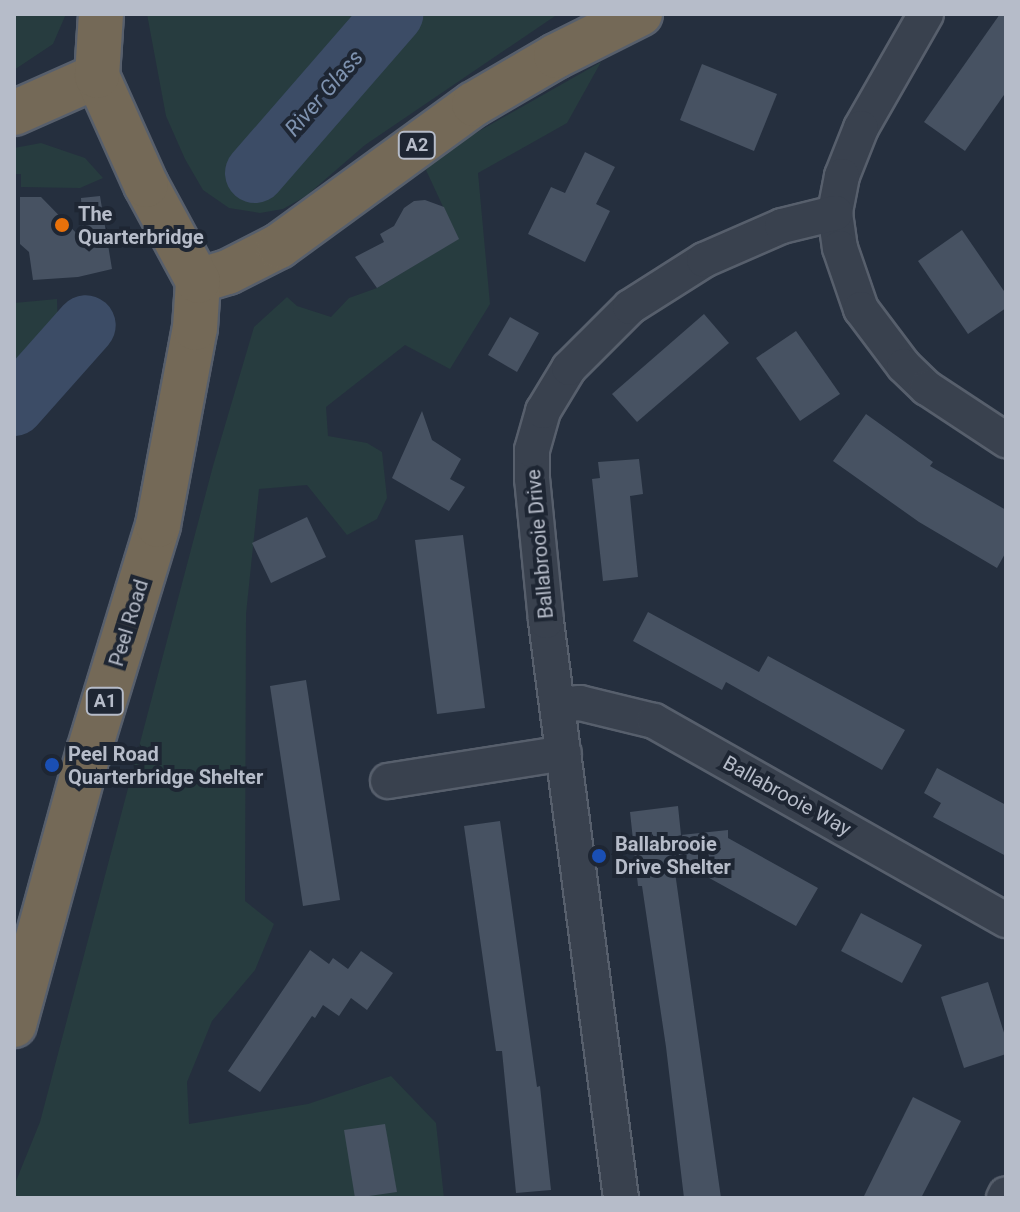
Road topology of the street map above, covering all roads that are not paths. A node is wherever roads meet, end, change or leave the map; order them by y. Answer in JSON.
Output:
{"nodes":[{"id":1,"x":101,"y":14,"type":"edge"},
{"id":2,"x":640,"y":14,"type":"edge"},
{"id":3,"x":926,"y":14,"type":"edge"},
{"id":4,"x":97,"y":76,"type":"junction"},
{"id":5,"x":14,"y":113,"type":"edge"},
{"id":6,"x":835,"y":213,"type":"junction"},
{"id":7,"x":193,"y":272,"type":"junction"},
{"id":8,"x":1006,"y":440,"type":"edge"},
{"id":9,"x":557,"y":705,"type":"junction"},
{"id":10,"x":564,"y":753,"type":"junction"},
{"id":11,"x":388,"y":781,"type":"dead end"},
{"id":12,"x":1006,"y":920,"type":"edge"},
{"id":13,"x":14,"y":1025,"type":"edge"},
{"id":14,"x":621,"y":1198,"type":"edge"}],
"edges":[{"from":1,"to":4,"type":"highway"},
{"from":2,"to":7,"type":"highway","number":"A2"},
{"from":3,"to":6,"type":"street"},
{"from":4,"to":5,"type":"highway"},
{"from":4,"to":7,"type":"highway"},
{"from":6,"to":8,"type":"street"},
{"from":6,"to":9,"type":"street","name":"Ballabrooie Drive"},
{"from":7,"to":13,"type":"highway","name":"Peel Road","number":"A1"},
{"from":9,"to":10,"type":"street","name":"Ballabrooie Drive"},
{"from":9,"to":12,"type":"street","name":"Ballabrooie Way"},
{"from":10,"to":11,"type":"street"},
{"from":10,"to":14,"type":"street","name":"Ballabrooie Drive"}]}
